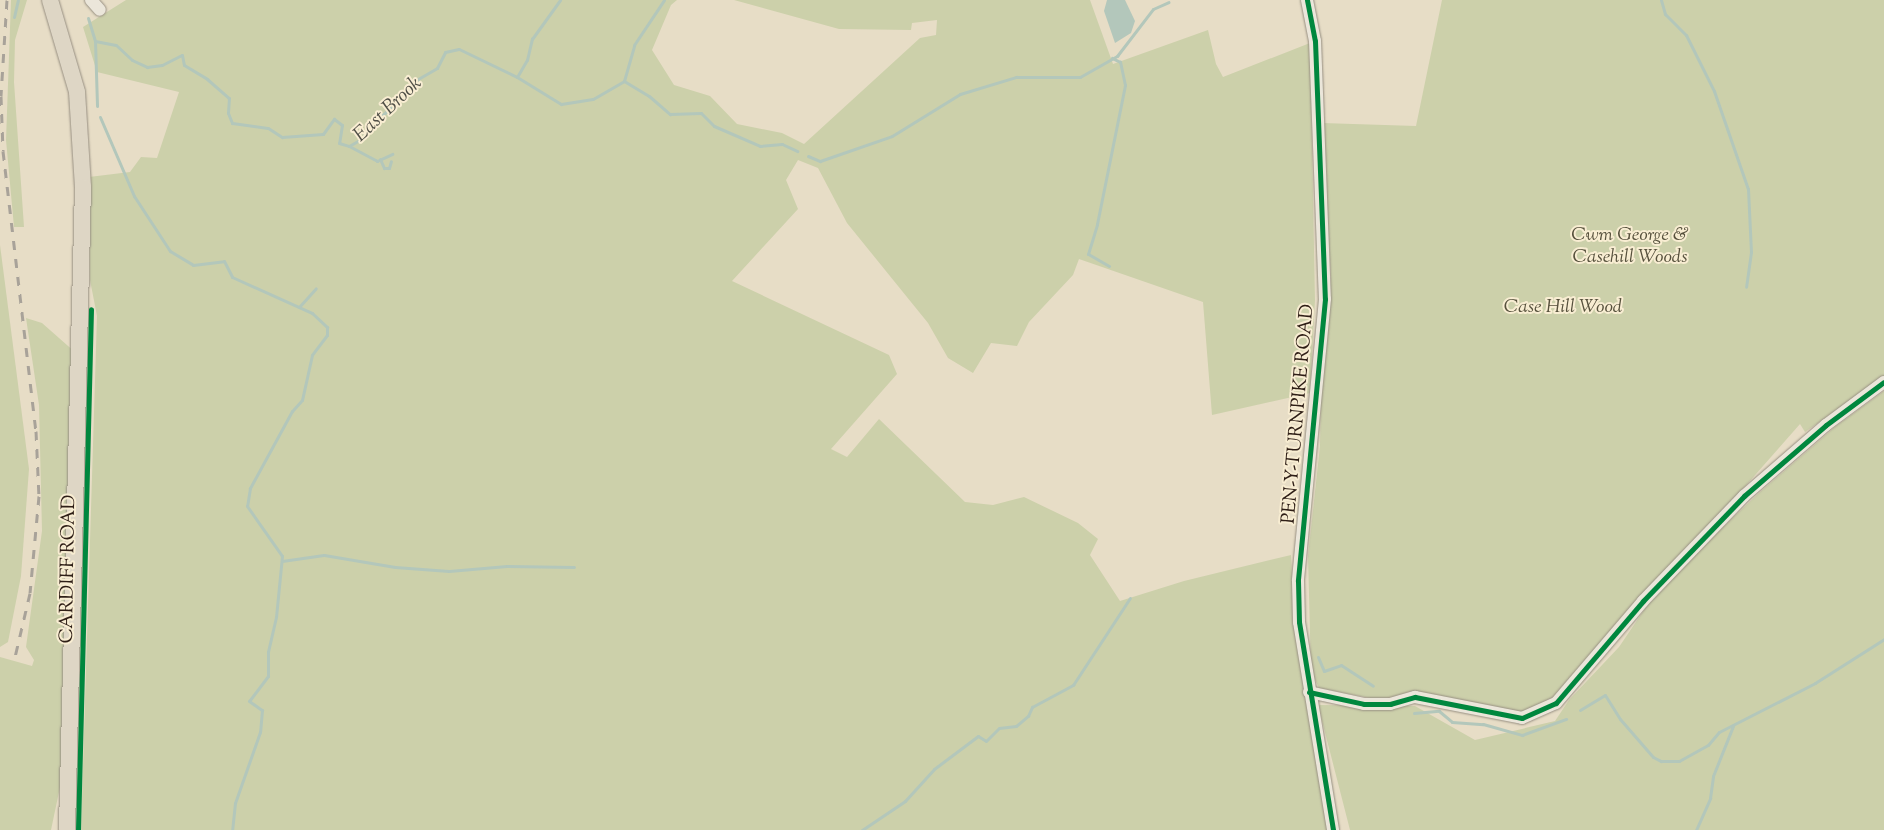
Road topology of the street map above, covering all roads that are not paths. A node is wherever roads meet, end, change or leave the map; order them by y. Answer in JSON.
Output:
{"nodes":[{"id":1,"x":50,"y":0,"type":"edge"},
{"id":2,"x":1307,"y":0,"type":"edge"},
{"id":3,"x":1884,"y":382,"type":"edge"},
{"id":4,"x":1309,"y":692,"type":"junction"},
{"id":5,"x":69,"y":798,"type":"junction"},
{"id":6,"x":58,"y":830,"type":"edge"},
{"id":7,"x":68,"y":830,"type":"edge"},
{"id":8,"x":1333,"y":830,"type":"edge"}],
"edges":[{"from":1,"to":5,"type":"main road","name":"CARDIFF ROAD"},
{"from":2,"to":4,"type":"street","name":"PEN-Y-TURNPIKE ROAD"},
{"from":3,"to":4,"type":"street"},
{"from":4,"to":8,"type":"street","name":"PEN-Y-TURNPIKE ROAD"},
{"from":5,"to":6,"type":"main road","name":"CARDIFF ROAD"},
{"from":5,"to":7,"type":"main road","name":"CARDIFF ROAD"}]}
